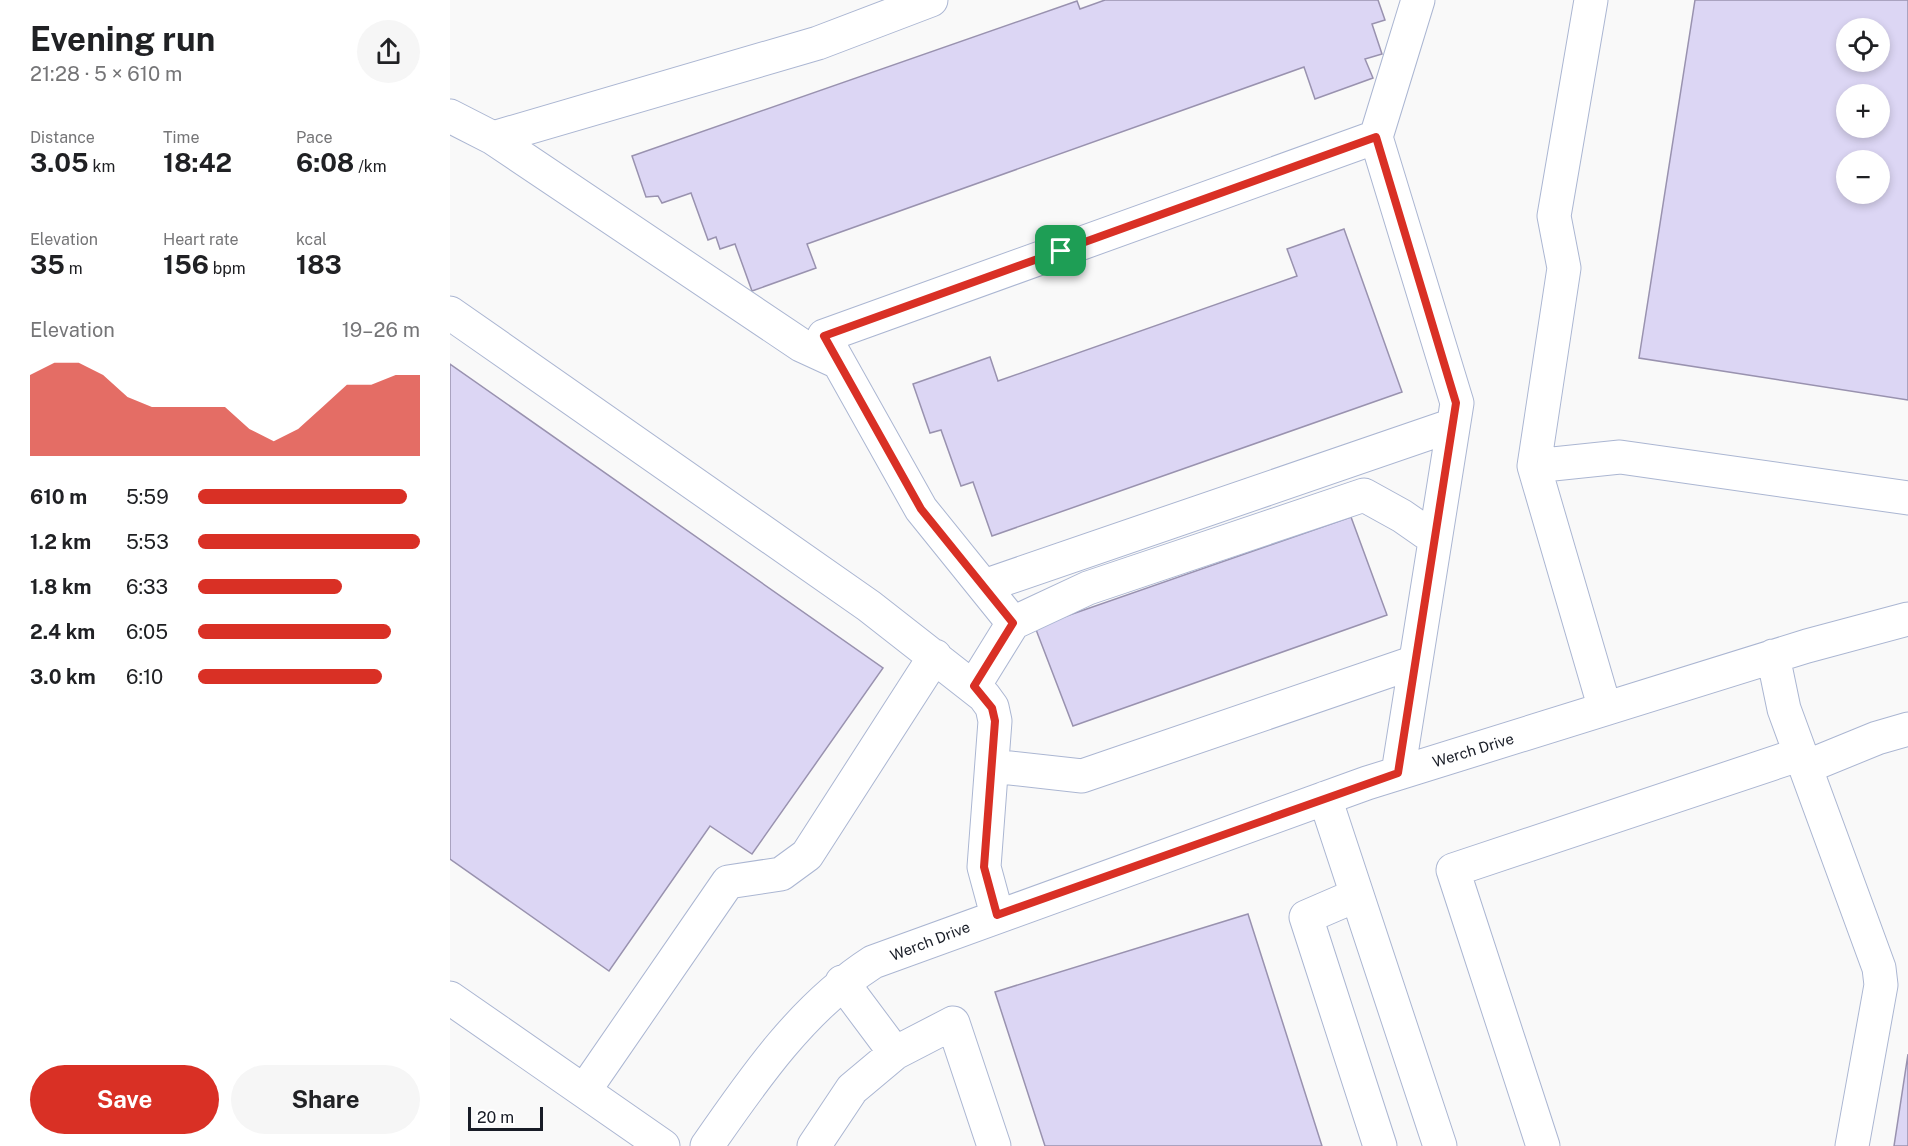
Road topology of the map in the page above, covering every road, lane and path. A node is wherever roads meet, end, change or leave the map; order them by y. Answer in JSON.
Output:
{"nodes":[{"id":1,"x":931,"y":0,"type":"edge"},
{"id":2,"x":1418,"y":0,"type":"edge"},
{"id":3,"x":1591,"y":0,"type":"edge"},
{"id":4,"x":450,"y":116,"type":"edge"},
{"id":5,"x":1376,"y":137,"type":"junction"},
{"id":6,"x":493,"y":138,"type":"junction"},
{"id":7,"x":450,"y":313,"type":"edge"},
{"id":8,"x":838,"y":362,"type":"junction"},
{"id":9,"x":1453,"y":425,"type":"junction"},
{"id":10,"x":1534,"y":466,"type":"junction"},
{"id":11,"x":1908,"y":498,"type":"edge"},
{"id":12,"x":1435,"y":539,"type":"junction"},
{"id":13,"x":984,"y":586,"type":"junction"},
{"id":14,"x":1908,"y":619,"type":"edge"},
{"id":15,"x":1013,"y":623,"type":"junction"},
{"id":16,"x":935,"y":656,"type":"junction"},
{"id":17,"x":1773,"y":656,"type":"junction"},
{"id":18,"x":1416,"y":662,"type":"junction"},
{"id":19,"x":974,"y":686,"type":"junction"},
{"id":20,"x":1605,"y":709,"type":"junction"},
{"id":21,"x":1908,"y":729,"type":"edge"},
{"id":22,"x":1803,"y":760,"type":"junction"},
{"id":23,"x":992,"y":766,"type":"junction"},
{"id":24,"x":1398,"y":773,"type":"junction"},
{"id":25,"x":1325,"y":798,"type":"junction"},
{"id":26,"x":1357,"y":896,"type":"junction"},
{"id":27,"x":997,"y":915,"type":"junction"},
{"id":28,"x":842,"y":982,"type":"junction"},
{"id":29,"x":450,"y":998,"type":"edge"},
{"id":30,"x":895,"y":1053,"type":"junction"},
{"id":31,"x":584,"y":1091,"type":"junction"},
{"id":32,"x":663,"y":1146,"type":"edge"},
{"id":33,"x":707,"y":1146,"type":"edge"},
{"id":34,"x":814,"y":1146,"type":"edge"},
{"id":35,"x":994,"y":1146,"type":"edge"},
{"id":36,"x":1380,"y":1146,"type":"edge"},
{"id":37,"x":1440,"y":1146,"type":"edge"},
{"id":38,"x":1543,"y":1146,"type":"edge"},
{"id":39,"x":1852,"y":1146,"type":"edge"}],
"edges":[{"from":1,"to":6,"type":"street"},
{"from":2,"to":5,"type":"street"},
{"from":3,"to":10,"type":"street"},
{"from":4,"to":6,"type":"street"},
{"from":5,"to":8,"type":"street"},
{"from":5,"to":9,"type":"street"},
{"from":6,"to":8,"type":"street"},
{"from":7,"to":16,"type":"street"},
{"from":8,"to":13,"type":"street"},
{"from":9,"to":12,"type":"street"},
{"from":9,"to":13,"type":"street"},
{"from":10,"to":11,"type":"street"},
{"from":10,"to":20,"type":"street"},
{"from":12,"to":15,"type":"street"},
{"from":12,"to":18,"type":"street"},
{"from":13,"to":15,"type":"street"},
{"from":14,"to":17,"type":"street","name":"Werch Drive"},
{"from":15,"to":19,"type":"street"},
{"from":16,"to":19,"type":"street"},
{"from":16,"to":31,"type":"street"},
{"from":17,"to":20,"type":"street","name":"Werch Drive"},
{"from":17,"to":22,"type":"street"},
{"from":18,"to":23,"type":"street"},
{"from":18,"to":24,"type":"street"},
{"from":19,"to":23,"type":"street"},
{"from":20,"to":24,"type":"street","name":"Werch Drive"},
{"from":21,"to":22,"type":"street"},
{"from":22,"to":38,"type":"street"},
{"from":22,"to":39,"type":"street"},
{"from":23,"to":27,"type":"street"},
{"from":24,"to":25,"type":"street","name":"Werch Drive"},
{"from":25,"to":26,"type":"street"},
{"from":25,"to":27,"type":"street","name":"Werch Drive"},
{"from":26,"to":36,"type":"street"},
{"from":26,"to":37,"type":"street"},
{"from":27,"to":28,"type":"street","name":"Werch Drive"},
{"from":28,"to":30,"type":"street"},
{"from":28,"to":33,"type":"street","name":"Werch Drive"},
{"from":29,"to":31,"type":"street"},
{"from":30,"to":34,"type":"street"},
{"from":30,"to":35,"type":"street"},
{"from":31,"to":32,"type":"street"}]}
